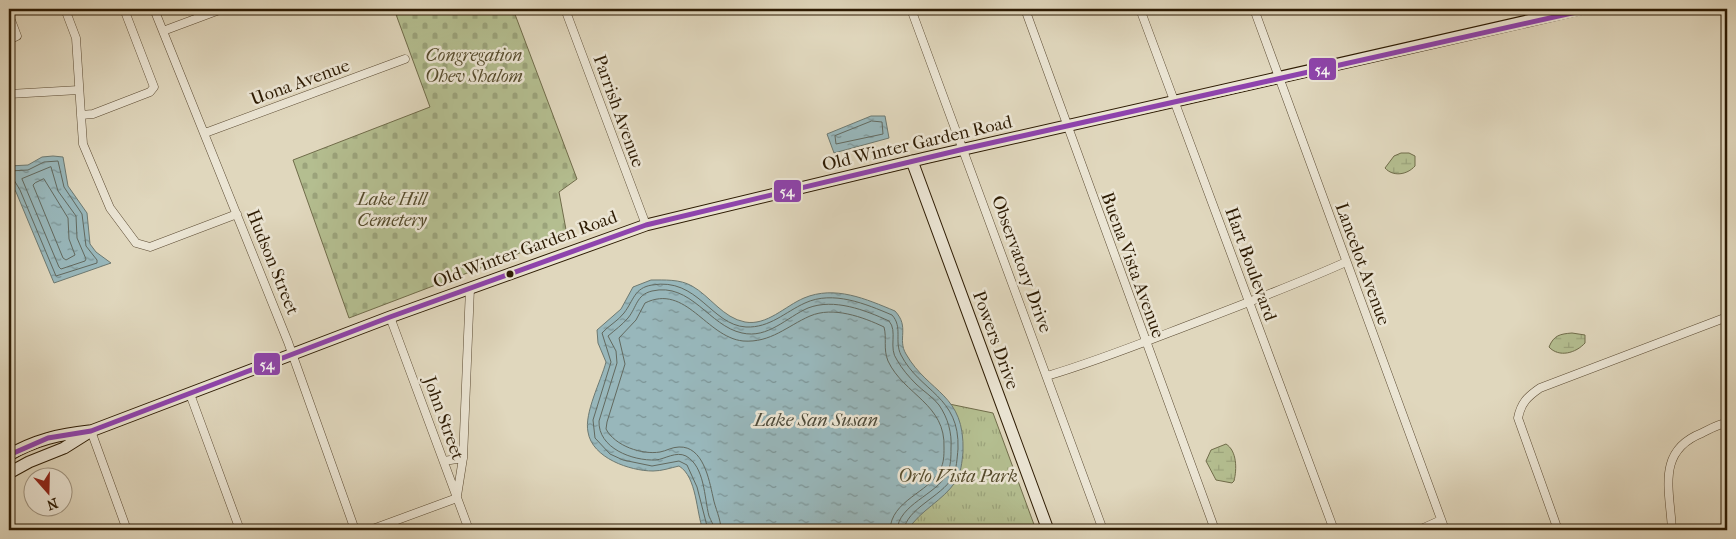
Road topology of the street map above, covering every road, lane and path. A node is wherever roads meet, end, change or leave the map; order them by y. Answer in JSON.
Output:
{"nodes":[{"id":1,"x":65,"y":9,"type":"edge"},
{"id":2,"x":124,"y":9,"type":"edge"},
{"id":3,"x":154,"y":9,"type":"edge"},
{"id":4,"x":222,"y":9,"type":"edge"},
{"id":5,"x":565,"y":9,"type":"edge"},
{"id":6,"x":911,"y":9,"type":"edge"},
{"id":7,"x":1025,"y":9,"type":"edge"},
{"id":8,"x":1140,"y":9,"type":"edge"},
{"id":9,"x":1254,"y":9,"type":"edge"},
{"id":10,"x":1590,"y":9,"type":"edge"},
{"id":11,"x":1575,"y":10,"type":"edge"},
{"id":12,"x":9,"y":15,"type":"edge"},
{"id":13,"x":163,"y":31,"type":"junction"},
{"id":14,"x":9,"y":40,"type":"edge"},
{"id":15,"x":405,"y":59,"type":"dead end"},
{"id":16,"x":1280,"y":78,"type":"junction"},
{"id":17,"x":79,"y":90,"type":"junction"},
{"id":18,"x":9,"y":94,"type":"edge"},
{"id":19,"x":1175,"y":102,"type":"junction"},
{"id":20,"x":81,"y":115,"type":"junction"},
{"id":21,"x":1070,"y":126,"type":"junction"},
{"id":22,"x":205,"y":133,"type":"junction"},
{"id":23,"x":964,"y":149,"type":"junction"},
{"id":24,"x":912,"y":161,"type":"junction"},
{"id":25,"x":237,"y":214,"type":"junction"},
{"id":26,"x":646,"y":224,"type":"junction"},
{"id":27,"x":1346,"y":262,"type":"junction"},
{"id":28,"x":470,"y":288,"type":"junction"},
{"id":29,"x":1249,"y":302,"type":"junction"},
{"id":30,"x":390,"y":317,"type":"junction"},
{"id":31,"x":1727,"y":317,"type":"edge"},
{"id":32,"x":1146,"y":342,"type":"junction"},
{"id":33,"x":292,"y":354,"type":"junction"},
{"id":34,"x":1046,"y":376,"type":"junction"},
{"id":35,"x":190,"y":394,"type":"junction"},
{"id":36,"x":1727,"y":424,"type":"edge"},
{"id":37,"x":91,"y":431,"type":"junction"},
{"id":38,"x":27,"y":445,"type":"junction"},
{"id":39,"x":9,"y":446,"type":"edge"},
{"id":40,"x":9,"y":455,"type":"edge"},
{"id":41,"x":463,"y":458,"type":"junction"},
{"id":42,"x":444,"y":461,"type":"junction"},
{"id":43,"x":9,"y":473,"type":"edge"},
{"id":44,"x":457,"y":498,"type":"junction"},
{"id":45,"x":1441,"y":520,"type":"junction"},
{"id":46,"x":9,"y":527,"type":"edge"},
{"id":47,"x":469,"y":529,"type":"edge"},
{"id":48,"x":10,"y":530,"type":"edge"},
{"id":49,"x":127,"y":530,"type":"edge"},
{"id":50,"x":240,"y":530,"type":"edge"},
{"id":51,"x":355,"y":530,"type":"edge"},
{"id":52,"x":370,"y":530,"type":"edge"},
{"id":53,"x":1048,"y":530,"type":"edge"},
{"id":54,"x":1103,"y":530,"type":"edge"},
{"id":55,"x":1215,"y":530,"type":"edge"},
{"id":56,"x":1334,"y":530,"type":"edge"},
{"id":57,"x":1419,"y":530,"type":"edge"},
{"id":58,"x":1445,"y":530,"type":"edge"},
{"id":59,"x":1558,"y":530,"type":"edge"},
{"id":60,"x":1672,"y":530,"type":"edge"}],
"edges":[{"from":1,"to":17,"type":"street"},
{"from":2,"to":20,"type":"street"},
{"from":3,"to":13,"type":"street","name":"Hudson Street"},
{"from":4,"to":13,"type":"street"},
{"from":5,"to":26,"type":"street","name":"Parrish Avenue"},
{"from":6,"to":23,"type":"street","name":"Observatory Drive"},
{"from":7,"to":21,"type":"street","name":"Buena Vista Avenue"},
{"from":8,"to":19,"type":"street","name":"Hart Boulevard"},
{"from":9,"to":16,"type":"street","name":"Lancelot Avenue"},
{"from":10,"to":11,"type":"main road","name":"Old Winter Garden Road"},
{"from":11,"to":16,"type":"main road","name":"Old Winter Garden Road"},
{"from":12,"to":14,"type":"street"},
{"from":13,"to":22,"type":"street","name":"Hudson Street"},
{"from":15,"to":22,"type":"street","name":"Uona Avenue"},
{"from":16,"to":19,"type":"main road","name":"Old Winter Garden Road"},
{"from":16,"to":27,"type":"street","name":"Lancelot Avenue"},
{"from":17,"to":18,"type":"street"},
{"from":17,"to":20,"type":"street"},
{"from":19,"to":21,"type":"main road","name":"Old Winter Garden Road"},
{"from":19,"to":29,"type":"street","name":"Hart Boulevard"},
{"from":20,"to":25,"type":"street"},
{"from":21,"to":23,"type":"main road","name":"Old Winter Garden Road"},
{"from":21,"to":32,"type":"street","name":"Buena Vista Avenue"},
{"from":22,"to":25,"type":"street","name":"Hudson Street"},
{"from":23,"to":24,"type":"main road","name":"Old Winter Garden Road"},
{"from":23,"to":34,"type":"street","name":"Observatory Drive"},
{"from":24,"to":26,"type":"main road","name":"Old Winter Garden Road"},
{"from":24,"to":53,"type":"main road","name":"Powers Drive"},
{"from":25,"to":33,"type":"street","name":"Hudson Street"},
{"from":26,"to":28,"type":"main road","name":"Old Winter Garden Road"},
{"from":27,"to":29,"type":"street"},
{"from":27,"to":45,"type":"street","name":"Lancelot Avenue"},
{"from":28,"to":30,"type":"main road","name":"Old Winter Garden Road"},
{"from":28,"to":41,"type":"street"},
{"from":29,"to":32,"type":"street"},
{"from":29,"to":56,"type":"street","name":"Hart Boulevard"},
{"from":30,"to":33,"type":"main road","name":"Old Winter Garden Road"},
{"from":30,"to":42,"type":"street","name":"John Street"},
{"from":31,"to":59,"type":"street"},
{"from":32,"to":34,"type":"street"},
{"from":32,"to":55,"type":"street","name":"Buena Vista Avenue"},
{"from":33,"to":35,"type":"main road","name":"Old Winter Garden Road"},
{"from":33,"to":51,"type":"street","name":"Hudson Street"},
{"from":34,"to":54,"type":"street","name":"Observatory Drive"},
{"from":35,"to":37,"type":"main road","name":"Old Winter Garden Road"},
{"from":35,"to":50,"type":"street"},
{"from":36,"to":60,"type":"street"},
{"from":37,"to":38,"type":"main road","name":"Old Winter Garden Road"},
{"from":37,"to":43,"type":"main road","name":"Old Winter Garden Road"},
{"from":37,"to":49,"type":"street"},
{"from":38,"to":39,"type":"main road"},
{"from":38,"to":40,"type":"main road","name":"Old Winter Garden Road"},
{"from":41,"to":42,"type":"street"},
{"from":41,"to":44,"type":"street"},
{"from":42,"to":44,"type":"street","name":"John Street"},
{"from":44,"to":47,"type":"street","name":"John Street"},
{"from":44,"to":52,"type":"street"},
{"from":45,"to":57,"type":"street"},
{"from":45,"to":58,"type":"street","name":"Lancelot Avenue"},
{"from":46,"to":48,"type":"main road"}]}
